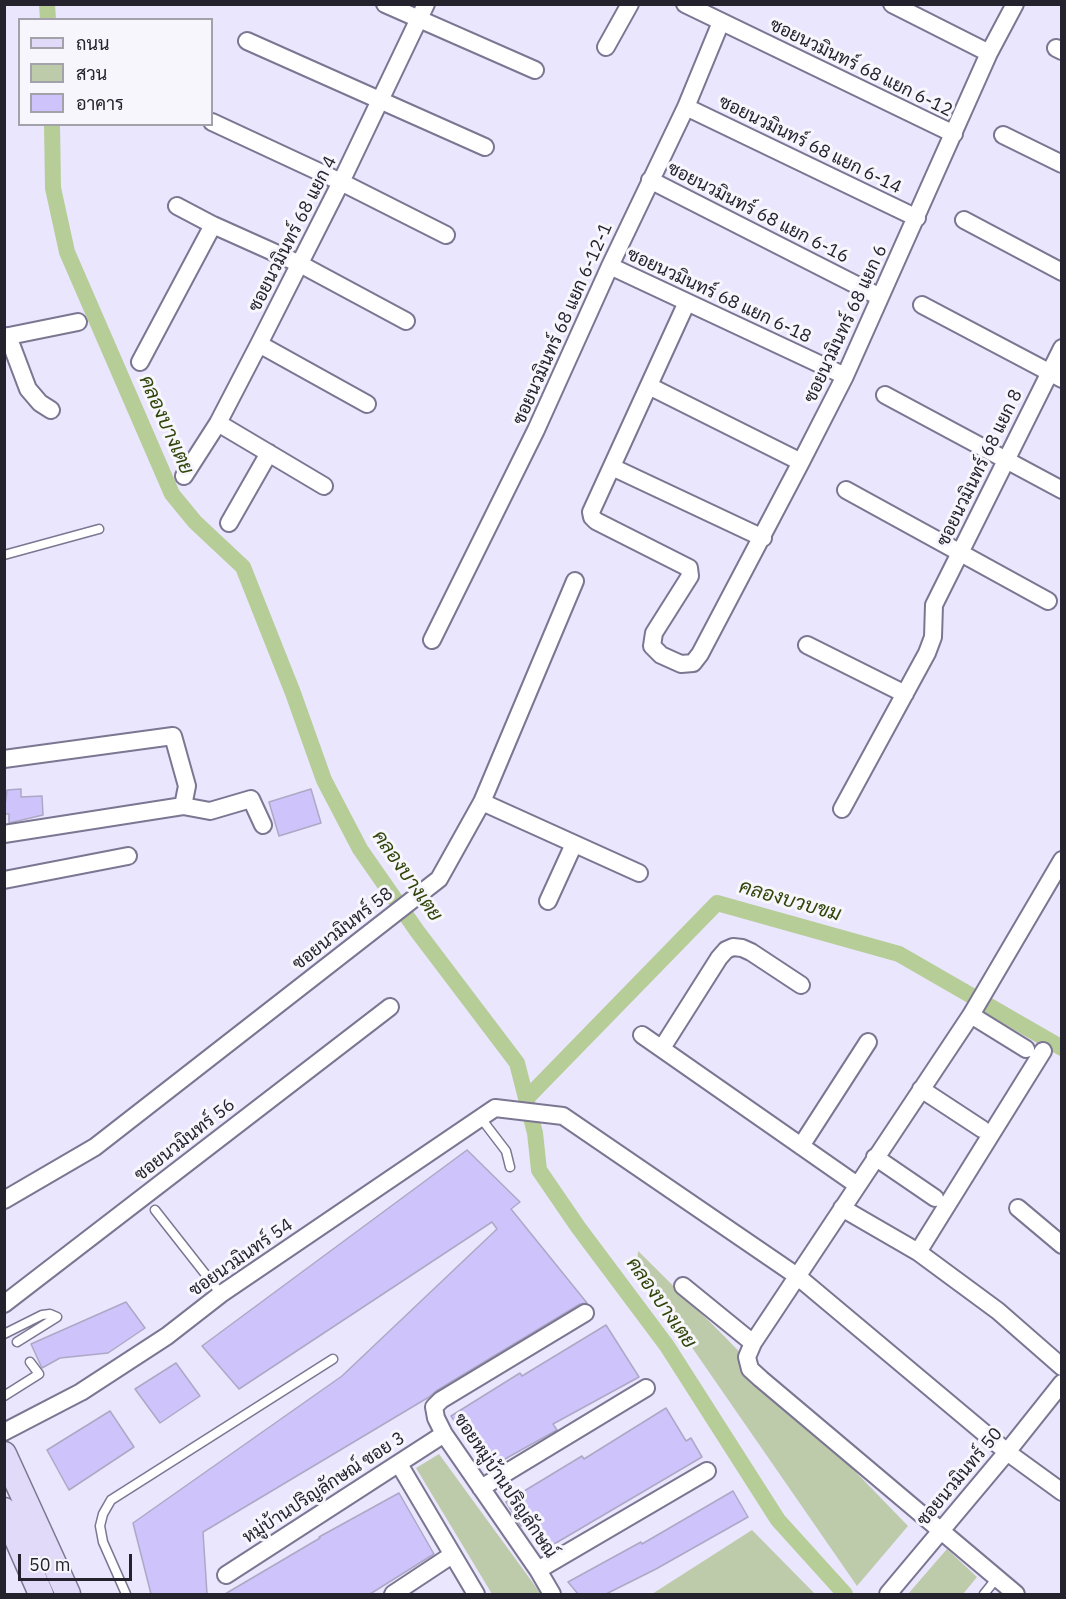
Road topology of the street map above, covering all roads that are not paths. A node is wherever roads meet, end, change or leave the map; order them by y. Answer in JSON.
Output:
{"nodes":[{"id":1,"x":385,"y":4,"type":"edge"},
{"id":2,"x":426,"y":4,"type":"edge"},
{"id":3,"x":630,"y":4,"type":"edge"},
{"id":4,"x":685,"y":4,"type":"edge"},
{"id":5,"x":892,"y":4,"type":"edge"},
{"id":6,"x":1015,"y":4,"type":"edge"},
{"id":7,"x":419,"y":21,"type":"junction"},
{"id":8,"x":721,"y":22,"type":"junction"},
{"id":9,"x":247,"y":41,"type":"dead end"},
{"id":10,"x":606,"y":47,"type":"dead end"},
{"id":11,"x":989,"y":53,"type":"junction"},
{"id":12,"x":535,"y":70,"type":"dead end"},
{"id":13,"x":380,"y":101,"type":"junction"},
{"id":14,"x":686,"y":107,"type":"junction"},
{"id":15,"x":213,"y":122,"type":"edge"},
{"id":16,"x":954,"y":134,"type":"junction"},
{"id":17,"x":1003,"y":135,"type":"dead end"},
{"id":18,"x":485,"y":147,"type":"dead end"},
{"id":19,"x":1062,"y":164,"type":"edge"},
{"id":20,"x":650,"y":180,"type":"junction"},
{"id":21,"x":341,"y":182,"type":"junction"},
{"id":22,"x":177,"y":206,"type":"dead end"},
{"id":23,"x":917,"y":218,"type":"junction"},
{"id":24,"x":964,"y":220,"type":"dead end"},
{"id":25,"x":213,"y":225,"type":"junction"},
{"id":26,"x":446,"y":235,"type":"dead end"},
{"id":27,"x":300,"y":264,"type":"junction"},
{"id":28,"x":610,"y":266,"type":"junction"},
{"id":29,"x":1062,"y":272,"type":"edge"},
{"id":30,"x":880,"y":297,"type":"junction"},
{"id":31,"x":687,"y":302,"type":"junction"},
{"id":32,"x":922,"y":305,"type":"dead end"},
{"id":33,"x":406,"y":321,"type":"dead end"},
{"id":34,"x":78,"y":322,"type":"dead end"},
{"id":35,"x":6,"y":337,"type":"edge"},
{"id":36,"x":260,"y":344,"type":"junction"},
{"id":37,"x":1062,"y":348,"type":"edge"},
{"id":38,"x":140,"y":362,"type":"dead end"},
{"id":39,"x":844,"y":376,"type":"junction"},
{"id":40,"x":1055,"y":376,"type":"edge"},
{"id":41,"x":649,"y":386,"type":"junction"},
{"id":42,"x":885,"y":395,"type":"dead end"},
{"id":43,"x":367,"y":404,"type":"dead end"},
{"id":44,"x":51,"y":410,"type":"dead end"},
{"id":45,"x":218,"y":423,"type":"junction"},
{"id":46,"x":269,"y":453,"type":"junction"},
{"id":47,"x":1005,"y":461,"type":"junction"},
{"id":48,"x":801,"y":462,"type":"junction"},
{"id":49,"x":612,"y":467,"type":"junction"},
{"id":50,"x":184,"y":476,"type":"dead end"},
{"id":51,"x":324,"y":486,"type":"dead end"},
{"id":52,"x":846,"y":490,"type":"dead end"},
{"id":53,"x":1062,"y":490,"type":"edge"},
{"id":54,"x":229,"y":523,"type":"dead end"},
{"id":55,"x":99,"y":528,"type":"dead end"},
{"id":56,"x":763,"y":538,"type":"junction"},
{"id":57,"x":960,"y":554,"type":"junction"},
{"id":58,"x":4,"y":555,"type":"edge"},
{"id":59,"x":575,"y":581,"type":"dead end"},
{"id":60,"x":1048,"y":601,"type":"dead end"},
{"id":61,"x":432,"y":639,"type":"dead end"},
{"id":62,"x":807,"y":645,"type":"dead end"},
{"id":63,"x":905,"y":694,"type":"junction"},
{"id":64,"x":4,"y":759,"type":"edge"},
{"id":65,"x":482,"y":802,"type":"junction"},
{"id":66,"x":183,"y":806,"type":"junction"},
{"id":67,"x":842,"y":809,"type":"dead end"},
{"id":68,"x":263,"y":825,"type":"dead end"},
{"id":69,"x":4,"y":834,"type":"edge"},
{"id":70,"x":574,"y":844,"type":"junction"},
{"id":71,"x":128,"y":856,"type":"dead end"},
{"id":72,"x":1062,"y":860,"type":"edge"},
{"id":73,"x":639,"y":873,"type":"dead end"},
{"id":74,"x":4,"y":880,"type":"edge"},
{"id":75,"x":548,"y":901,"type":"dead end"},
{"id":76,"x":801,"y":985,"type":"dead end"},
{"id":77,"x":390,"y":1007,"type":"dead end"},
{"id":78,"x":974,"y":1010,"type":"junction"},
{"id":79,"x":642,"y":1035,"type":"dead end"},
{"id":80,"x":868,"y":1042,"type":"dead end"},
{"id":81,"x":662,"y":1048,"type":"junction"},
{"id":82,"x":921,"y":1089,"type":"junction"},
{"id":83,"x":480,"y":1117,"type":"junction"},
{"id":84,"x":982,"y":1129,"type":"dead end"},
{"id":85,"x":801,"y":1146,"type":"junction"},
{"id":86,"x":875,"y":1157,"type":"junction"},
{"id":87,"x":510,"y":1167,"type":"dead end"},
{"id":88,"x":857,"y":1185,"type":"junction"},
{"id":89,"x":935,"y":1198,"type":"dead end"},
{"id":90,"x":4,"y":1200,"type":"edge"},
{"id":91,"x":842,"y":1208,"type":"junction"},
{"id":92,"x":1018,"y":1208,"type":"dead end"},
{"id":93,"x":155,"y":1210,"type":"dead end"},
{"id":94,"x":1062,"y":1245,"type":"edge"},
{"id":95,"x":918,"y":1252,"type":"junction"},
{"id":96,"x":796,"y":1276,"type":"junction"},
{"id":97,"x":683,"y":1286,"type":"dead end"},
{"id":98,"x":221,"y":1294,"type":"junction"},
{"id":99,"x":4,"y":1304,"type":"edge"},
{"id":100,"x":585,"y":1313,"type":"dead end"},
{"id":101,"x":4,"y":1334,"type":"edge"},
{"id":102,"x":17,"y":1342,"type":"dead end"},
{"id":103,"x":753,"y":1343,"type":"junction"},
{"id":104,"x":333,"y":1359,"type":"dead end"},
{"id":105,"x":30,"y":1362,"type":"dead end"},
{"id":106,"x":1062,"y":1367,"type":"edge"},
{"id":107,"x":1062,"y":1383,"type":"edge"},
{"id":108,"x":646,"y":1388,"type":"dead end"},
{"id":109,"x":4,"y":1396,"type":"edge"},
{"id":110,"x":4,"y":1432,"type":"edge"},
{"id":111,"x":444,"y":1434,"type":"junction"},
{"id":112,"x":1007,"y":1452,"type":"junction"},
{"id":113,"x":4,"y":1454,"type":"edge"},
{"id":114,"x":399,"y":1464,"type":"junction"},
{"id":115,"x":706,"y":1471,"type":"dead end"},
{"id":116,"x":481,"y":1488,"type":"junction"},
{"id":117,"x":1062,"y":1492,"type":"edge"},
{"id":118,"x":4,"y":1510,"type":"edge"},
{"id":119,"x":941,"y":1531,"type":"junction"},
{"id":120,"x":452,"y":1555,"type":"junction"},
{"id":121,"x":538,"y":1570,"type":"junction"},
{"id":122,"x":226,"y":1575,"type":"dead end"},
{"id":123,"x":996,"y":1578,"type":"junction"},
{"id":124,"x":38,"y":1593,"type":"edge"},
{"id":125,"x":889,"y":1593,"type":"edge"},
{"id":126,"x":68,"y":1594,"type":"edge"},
{"id":127,"x":126,"y":1594,"type":"edge"},
{"id":128,"x":393,"y":1594,"type":"edge"},
{"id":129,"x":476,"y":1594,"type":"edge"},
{"id":130,"x":552,"y":1594,"type":"edge"},
{"id":131,"x":984,"y":1594,"type":"edge"},
{"id":132,"x":1016,"y":1594,"type":"edge"}],
"edges":[{"from":1,"to":7,"type":"street"},
{"from":2,"to":7,"type":"street","name":"ซอยนวมินทร์ 68 แยก 4"},
{"from":3,"to":10,"type":"street"},
{"from":4,"to":8,"type":"street","name":"ซอยนวมินทร์ 68 แยก 6-12"},
{"from":5,"to":11,"type":"street"},
{"from":6,"to":11,"type":"street","name":"ซอยนวมินทร์ 68 แยก 6"},
{"from":7,"to":12,"type":"street"},
{"from":7,"to":13,"type":"street","name":"ซอยนวมินทร์ 68 แยก 4"},
{"from":8,"to":14,"type":"street","name":"ซอยนวมินทร์ 68 แยก 6-12-1"},
{"from":8,"to":16,"type":"street","name":"ซอยนวมินทร์ 68 แยก 6-12"},
{"from":9,"to":13,"type":"street"},
{"from":11,"to":16,"type":"street","name":"ซอยนวมินทร์ 68 แยก 6"},
{"from":13,"to":18,"type":"street"},
{"from":13,"to":21,"type":"street","name":"ซอยนวมินทร์ 68 แยก 4"},
{"from":14,"to":20,"type":"street","name":"ซอยนวมินทร์ 68 แยก 6-12-1"},
{"from":14,"to":23,"type":"street","name":"ซอยนวมินทร์ 68 แยก 6-14"},
{"from":15,"to":21,"type":"street"},
{"from":16,"to":23,"type":"street","name":"ซอยนวมินทร์ 68 แยก 6"},
{"from":17,"to":19,"type":"street"},
{"from":20,"to":28,"type":"street","name":"ซอยนวมินทร์ 68 แยก 6-12-1"},
{"from":20,"to":30,"type":"street","name":"ซอยนวมินทร์ 68 แยก 6-16"},
{"from":21,"to":26,"type":"street"},
{"from":21,"to":27,"type":"street","name":"ซอยนวมินทร์ 68 แยก 4"},
{"from":22,"to":25,"type":"street"},
{"from":23,"to":30,"type":"street","name":"ซอยนวมินทร์ 68 แยก 6"},
{"from":24,"to":29,"type":"street"},
{"from":25,"to":27,"type":"street"},
{"from":25,"to":38,"type":"street"},
{"from":27,"to":33,"type":"street"},
{"from":27,"to":36,"type":"street","name":"ซอยนวมินทร์ 68 แยก 4"},
{"from":28,"to":31,"type":"street","name":"ซอยนวมินทร์ 68 แยก 6-18"},
{"from":28,"to":61,"type":"street","name":"ซอยนวมินทร์ 68 แยก 6-12-1"},
{"from":30,"to":39,"type":"street","name":"ซอยนวมินทร์ 68 แยก 6"},
{"from":31,"to":39,"type":"street","name":"ซอยนวมินทร์ 68 แยก 6-18"},
{"from":31,"to":41,"type":"street"},
{"from":32,"to":40,"type":"street"},
{"from":34,"to":35,"type":"street"},
{"from":35,"to":44,"type":"street"},
{"from":36,"to":43,"type":"street"},
{"from":36,"to":45,"type":"street","name":"ซอยนวมินทร์ 68 แยก 4"},
{"from":37,"to":40,"type":"street","name":"ซอยนวมินทร์ 68 แยก 8"},
{"from":39,"to":48,"type":"street","name":"ซอยนวมินทร์ 68 แยก 6"},
{"from":40,"to":47,"type":"street","name":"ซอยนวมินทร์ 68 แยก 8"},
{"from":41,"to":48,"type":"street"},
{"from":41,"to":49,"type":"street"},
{"from":42,"to":47,"type":"street"},
{"from":45,"to":46,"type":"street"},
{"from":45,"to":50,"type":"street","name":"ซอยนวมินทร์ 68 แยก 4"},
{"from":46,"to":51,"type":"street"},
{"from":46,"to":54,"type":"street"},
{"from":47,"to":53,"type":"street"},
{"from":47,"to":57,"type":"street","name":"ซอยนวมินทร์ 68 แยก 8"},
{"from":48,"to":56,"type":"street","name":"ซอยนวมินทร์ 68 แยก 6"},
{"from":49,"to":56,"type":"street"},
{"from":49,"to":56,"type":"street","name":"ซอยนวมินทร์ 68 แยก 6"},
{"from":52,"to":57,"type":"street"},
{"from":55,"to":58,"type":"lane"},
{"from":57,"to":60,"type":"street"},
{"from":57,"to":63,"type":"street","name":"ซอยนวมินทร์ 68 แยก 8"},
{"from":59,"to":65,"type":"street","name":"ซอยนวมินทร์ 58"},
{"from":62,"to":63,"type":"street"},
{"from":63,"to":67,"type":"street"},
{"from":64,"to":66,"type":"street"},
{"from":65,"to":70,"type":"street"},
{"from":65,"to":90,"type":"street","name":"ซอยนวมินทร์ 58"},
{"from":66,"to":68,"type":"street"},
{"from":66,"to":69,"type":"street"},
{"from":70,"to":73,"type":"street"},
{"from":70,"to":75,"type":"street"},
{"from":71,"to":74,"type":"street"},
{"from":72,"to":78,"type":"street"},
{"from":76,"to":81,"type":"street"},
{"from":77,"to":99,"type":"street","name":"ซอยนวมินทร์ 56"},
{"from":78,"to":82,"type":"street"},
{"from":78,"to":95,"type":"street"},
{"from":79,"to":81,"type":"street"},
{"from":80,"to":85,"type":"street"},
{"from":81,"to":85,"type":"street"},
{"from":82,"to":84,"type":"street"},
{"from":82,"to":86,"type":"street"},
{"from":83,"to":87,"type":"lane"},
{"from":83,"to":96,"type":"street","name":"ซอยนวมินทร์ 54"},
{"from":83,"to":98,"type":"street","name":"ซอยนวมินทร์ 54"},
{"from":85,"to":88,"type":"street"},
{"from":86,"to":88,"type":"street"},
{"from":86,"to":89,"type":"street"},
{"from":88,"to":91,"type":"street"},
{"from":91,"to":95,"type":"street"},
{"from":91,"to":96,"type":"street"},
{"from":92,"to":94,"type":"street"},
{"from":93,"to":98,"type":"lane"},
{"from":95,"to":106,"type":"street"},
{"from":96,"to":103,"type":"street"},
{"from":96,"to":112,"type":"street"},
{"from":97,"to":103,"type":"street"},
{"from":98,"to":110,"type":"street","name":"ซอยนวมินทร์ 54"},
{"from":100,"to":111,"type":"street","name":"ซอยหมู่บ้านปริญลักษณ์"},
{"from":101,"to":102,"type":"lane"},
{"from":103,"to":119,"type":"street"},
{"from":104,"to":127,"type":"lane"},
{"from":105,"to":109,"type":"lane"},
{"from":107,"to":112,"type":"street","name":"ซอยนวมินทร์ 50"},
{"from":108,"to":116,"type":"street"},
{"from":111,"to":114,"type":"street","name":"หมู่บ้านปริญลักษณ์ ซอย 3"},
{"from":111,"to":116,"type":"street","name":"ซอยหมู่บ้านปริญลักษณ์"},
{"from":112,"to":117,"type":"street"},
{"from":112,"to":119,"type":"street","name":"ซอยนวมินทร์ 50"},
{"from":113,"to":126,"type":"main road"},
{"from":114,"to":120,"type":"street"},
{"from":114,"to":122,"type":"street","name":"หมู่บ้านปริญลักษณ์ ซอย 3"},
{"from":115,"to":121,"type":"street"},
{"from":116,"to":121,"type":"street","name":"ซอยหมู่บ้านปริญลักษณ์"},
{"from":118,"to":124,"type":"main road"},
{"from":119,"to":123,"type":"street"},
{"from":119,"to":125,"type":"street","name":"ซอยนวมินทร์ 50"},
{"from":120,"to":128,"type":"street"},
{"from":120,"to":129,"type":"street"},
{"from":121,"to":130,"type":"street","name":"ซอยหมู่บ้านปริญลักษณ์"},
{"from":123,"to":131,"type":"lane"},
{"from":123,"to":132,"type":"street"}]}
